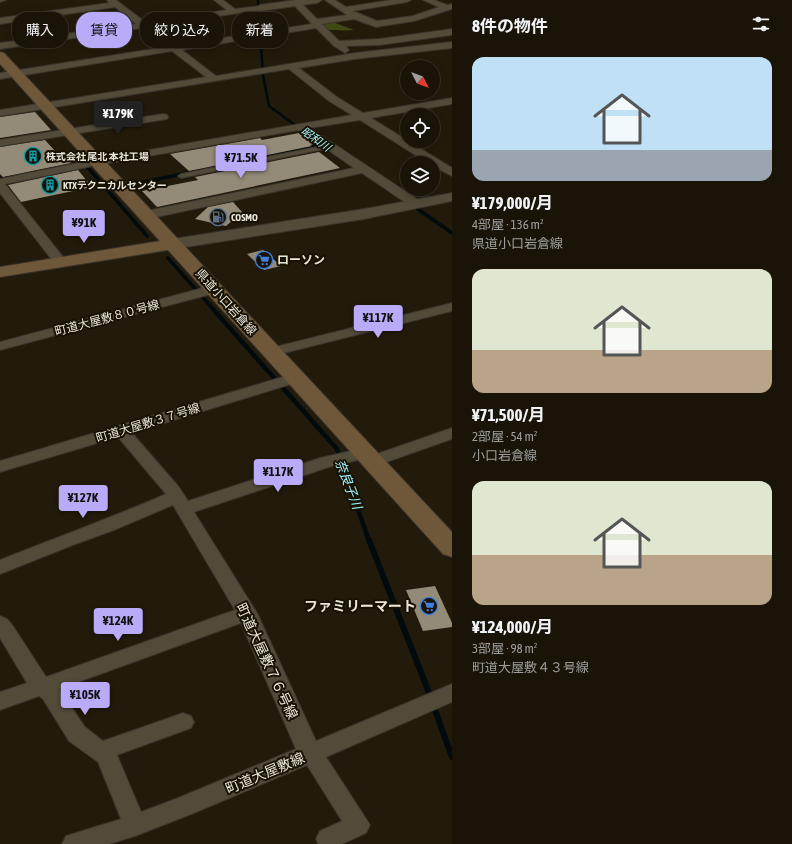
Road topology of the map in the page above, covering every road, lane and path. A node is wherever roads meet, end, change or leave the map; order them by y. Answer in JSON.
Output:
{"nodes":[{"id":1,"x":218,"y":0,"type":"edge"},
{"id":2,"x":317,"y":0,"type":"edge"},
{"id":3,"x":329,"y":0,"type":"edge"},
{"id":4,"x":407,"y":0,"type":"edge"},
{"id":5,"x":426,"y":0,"type":"edge"},
{"id":6,"x":114,"y":2,"type":"edge"},
{"id":7,"x":296,"y":3,"type":"junction"},
{"id":8,"x":449,"y":6,"type":"edge"},
{"id":9,"x":257,"y":9,"type":"joint"},
{"id":10,"x":344,"y":10,"type":"junction"},
{"id":11,"x":234,"y":12,"type":"joint"},
{"id":12,"x":355,"y":16,"type":"junction"},
{"id":13,"x":0,"y":21,"type":"edge"},
{"id":14,"x":140,"y":22,"type":"edge"},
{"id":15,"x":317,"y":23,"type":"junction"},
{"id":16,"x":140,"y":26,"type":"edge"},
{"id":17,"x":452,"y":32,"type":"edge"},
{"id":18,"x":224,"y":40,"type":"edge"},
{"id":19,"x":337,"y":44,"type":"junction"},
{"id":20,"x":452,"y":45,"type":"edge"},
{"id":21,"x":0,"y":46,"type":"edge"},
{"id":22,"x":174,"y":48,"type":"joint"},
{"id":23,"x":0,"y":56,"type":"edge"},
{"id":24,"x":355,"y":56,"type":"junction"},
{"id":25,"x":291,"y":66,"type":"junction"},
{"id":26,"x":16,"y":73,"type":"junction"},
{"id":27,"x":0,"y":76,"type":"edge"},
{"id":28,"x":213,"y":78,"type":"junction"},
{"id":29,"x":452,"y":101,"type":"edge"},
{"id":30,"x":45,"y":105,"type":"junction"},
{"id":31,"x":0,"y":113,"type":"edge"},
{"id":32,"x":163,"y":116,"type":"dead end"},
{"id":33,"x":361,"y":117,"type":"junction"},
{"id":34,"x":297,"y":127,"type":"junction"},
{"id":35,"x":69,"y":132,"type":"junction"},
{"id":36,"x":0,"y":143,"type":"edge"},
{"id":37,"x":322,"y":148,"type":"dead end"},
{"id":38,"x":95,"y":160,"type":"junction"},
{"id":39,"x":361,"y":170,"type":"junction"},
{"id":40,"x":452,"y":173,"type":"edge"},
{"id":41,"x":181,"y":176,"type":"dead end"},
{"id":42,"x":0,"y":177,"type":"edge"},
{"id":43,"x":0,"y":182,"type":"edge"},
{"id":44,"x":0,"y":185,"type":"edge"},
{"id":45,"x":452,"y":197,"type":"edge"},
{"id":46,"x":412,"y":205,"type":"junction"},
{"id":47,"x":147,"y":215,"type":"junction"},
{"id":48,"x":180,"y":243,"type":"junction"},
{"id":49,"x":61,"y":262,"type":"junction"},
{"id":50,"x":0,"y":272,"type":"edge"},
{"id":51,"x":214,"y":289,"type":"junction"},
{"id":52,"x":452,"y":307,"type":"edge"},
{"id":53,"x":0,"y":346,"type":"edge"},
{"id":54,"x":272,"y":352,"type":"junction"},
{"id":55,"x":296,"y":378,"type":"junction"},
{"id":56,"x":122,"y":431,"type":"junction"},
{"id":57,"x":452,"y":433,"type":"edge"},
{"id":58,"x":368,"y":457,"type":"junction"},
{"id":59,"x":0,"y":466,"type":"edge"},
{"id":60,"x":180,"y":503,"type":"junction"},
{"id":61,"x":452,"y":548,"type":"edge"},
{"id":62,"x":0,"y":567,"type":"edge"},
{"id":63,"x":247,"y":613,"type":"junction"},
{"id":64,"x":0,"y":624,"type":"edge"},
{"id":65,"x":42,"y":687,"type":"junction"},
{"id":66,"x":452,"y":692,"type":"edge"},
{"id":67,"x":0,"y":701,"type":"edge"},
{"id":68,"x":183,"y":722,"type":"dead end"},
{"id":69,"x":101,"y":751,"type":"junction"},
{"id":70,"x":312,"y":752,"type":"junction"},
{"id":71,"x":135,"y":825,"type":"junction"},
{"id":72,"x":74,"y":844,"type":"edge"},
{"id":73,"x":330,"y":844,"type":"edge"}],
"edges":[{"from":1,"to":11,"type":"street"},
{"from":2,"to":7,"type":"street"},
{"from":3,"to":10,"type":"street"},
{"from":4,"to":10,"type":"street"},
{"from":5,"to":8,"type":"street"},
{"from":6,"to":13,"type":"street"},
{"from":6,"to":14,"type":"street"},
{"from":7,"to":9,"type":"street"},
{"from":7,"to":15,"type":"street"},
{"from":8,"to":12,"type":"street"},
{"from":9,"to":11,"type":"street"},
{"from":10,"to":12,"type":"street"},
{"from":12,"to":15,"type":"street"},
{"from":15,"to":18,"type":"street"},
{"from":15,"to":19,"type":"street"},
{"from":16,"to":21,"type":"street"},
{"from":17,"to":19,"type":"street"},
{"from":19,"to":24,"type":"street"},
{"from":20,"to":24,"type":"street"},
{"from":22,"to":26,"type":"street"},
{"from":22,"to":28,"type":"street"},
{"from":23,"to":26,"type":"main road","name":"県道小口岩倉線"},
{"from":24,"to":25,"type":"street"},
{"from":25,"to":28,"type":"street"},
{"from":25,"to":33,"type":"street"},
{"from":26,"to":27,"type":"street"},
{"from":26,"to":30,"type":"main road","name":"県道小口岩倉線"},
{"from":28,"to":30,"type":"street"},
{"from":29,"to":33,"type":"street"},
{"from":30,"to":31,"type":"street"},
{"from":30,"to":35,"type":"main road","name":"県道小口岩倉線"},
{"from":32,"to":35,"type":"street"},
{"from":33,"to":34,"type":"street"},
{"from":33,"to":40,"type":"street"},
{"from":34,"to":38,"type":"street"},
{"from":34,"to":39,"type":"street"},
{"from":35,"to":36,"type":"street"},
{"from":35,"to":38,"type":"main road","name":"県道小口岩倉線"},
{"from":37,"to":41,"type":"lane"},
{"from":38,"to":42,"type":"street"},
{"from":38,"to":43,"type":"street"},
{"from":38,"to":47,"type":"main road","name":"県道小口岩倉線"},
{"from":39,"to":46,"type":"street"},
{"from":39,"to":47,"type":"street"},
{"from":44,"to":49,"type":"street"},
{"from":45,"to":46,"type":"street"},
{"from":46,"to":48,"type":"street"},
{"from":47,"to":48,"type":"main road","name":"県道小口岩倉線"},
{"from":48,"to":49,"type":"main road"},
{"from":48,"to":51,"type":"main road","name":"県道小口岩倉線"},
{"from":49,"to":50,"type":"main road"},
{"from":51,"to":53,"type":"street","name":"町道大屋敷８０号線"},
{"from":51,"to":54,"type":"main road","name":"県道小口岩倉線"},
{"from":52,"to":54,"type":"street"},
{"from":54,"to":55,"type":"main road","name":"県道小口岩倉線"},
{"from":55,"to":56,"type":"street","name":"町道大屋敷３７号線"},
{"from":55,"to":58,"type":"main road","name":"県道小口岩倉線"},
{"from":56,"to":59,"type":"street","name":"町道大屋敷３７号線"},
{"from":56,"to":60,"type":"street","name":"町道大屋敷７６号線"},
{"from":57,"to":58,"type":"street"},
{"from":58,"to":60,"type":"street"},
{"from":58,"to":61,"type":"main road","name":"県道小口岩倉線"},
{"from":60,"to":62,"type":"street"},
{"from":60,"to":63,"type":"street","name":"町道大屋敷７６号線"},
{"from":63,"to":65,"type":"street"},
{"from":63,"to":70,"type":"street","name":"町道大屋敷７６号線"},
{"from":64,"to":65,"type":"street"},
{"from":65,"to":67,"type":"street"},
{"from":65,"to":69,"type":"street"},
{"from":66,"to":70,"type":"street","name":"町道大屋敷線"},
{"from":68,"to":69,"type":"street"},
{"from":69,"to":71,"type":"street"},
{"from":70,"to":71,"type":"street","name":"町道大屋敷線"},
{"from":70,"to":73,"type":"street","name":"町道大屋敷７６号線"},
{"from":71,"to":72,"type":"street","name":"町道大屋敷線"}]}
